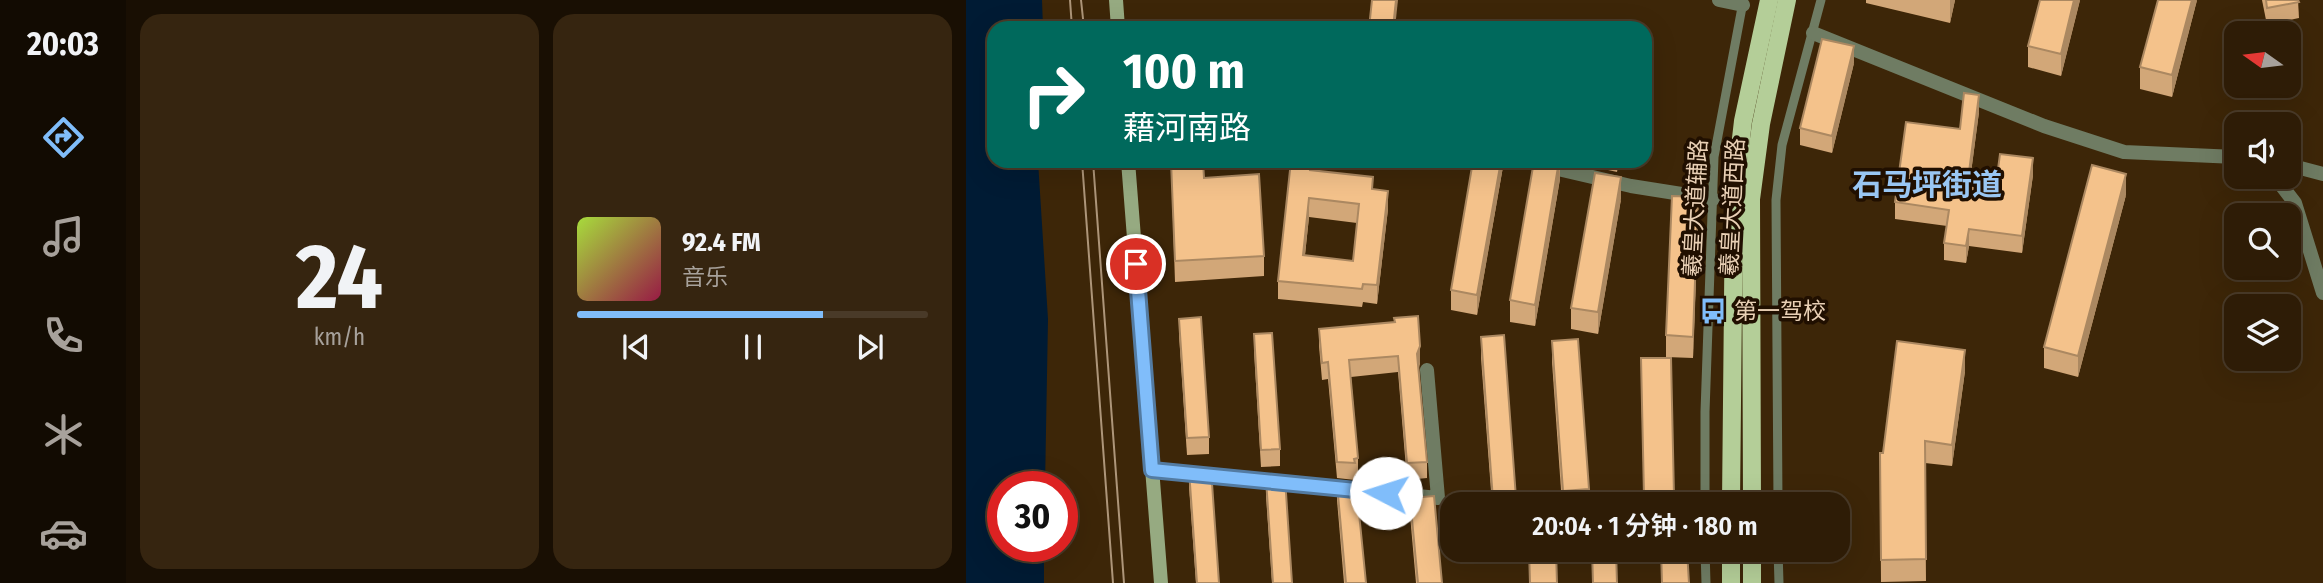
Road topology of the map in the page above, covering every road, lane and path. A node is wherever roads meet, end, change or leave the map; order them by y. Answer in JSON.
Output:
{"nodes":[{"id":1,"x":1116,"y":0,"type":"edge"},
{"id":2,"x":1719,"y":0,"type":"edge"},
{"id":3,"x":1769,"y":0,"type":"edge"},
{"id":4,"x":1787,"y":0,"type":"edge"},
{"id":5,"x":1821,"y":0,"type":"edge"},
{"id":6,"x":1743,"y":3,"type":"edge"},
{"id":7,"x":1118,"y":21,"type":"edge"},
{"id":8,"x":1813,"y":33,"type":"junction"},
{"id":9,"x":2224,"y":156,"type":"edge"},
{"id":10,"x":1129,"y":168,"type":"edge"},
{"id":11,"x":1554,"y":168,"type":"edge"},
{"id":12,"x":2301,"y":168,"type":"edge"},
{"id":13,"x":2323,"y":174,"type":"edge"},
{"id":14,"x":2284,"y":189,"type":"edge"},
{"id":15,"x":1713,"y":199,"type":"junction"},
{"id":16,"x":2323,"y":293,"type":"edge"},
{"id":17,"x":1427,"y":370,"type":"dead end"},
{"id":18,"x":1152,"y":470,"type":"junction"},
{"id":19,"x":1705,"y":492,"type":"edge"},
{"id":20,"x":1731,"y":492,"type":"edge"},
{"id":21,"x":1752,"y":492,"type":"edge"},
{"id":22,"x":1778,"y":492,"type":"edge"},
{"id":23,"x":1705,"y":562,"type":"edge"},
{"id":24,"x":1731,"y":562,"type":"edge"},
{"id":25,"x":1752,"y":562,"type":"edge"},
{"id":26,"x":1779,"y":562,"type":"edge"},
{"id":27,"x":1161,"y":583,"type":"edge"},
{"id":28,"x":1706,"y":583,"type":"edge"},
{"id":29,"x":1731,"y":583,"type":"edge"},
{"id":30,"x":1752,"y":583,"type":"edge"},
{"id":31,"x":1779,"y":583,"type":"edge"}],
"edges":[{"from":1,"to":7,"type":"main road"},
{"from":2,"to":6,"type":"street"},
{"from":3,"to":20,"type":"main road","name":"羲皇大道西路"},
{"from":4,"to":21,"type":"main road","name":"羲皇大道西路"},
{"from":5,"to":8,"type":"lane"},
{"from":6,"to":15,"type":"lane","name":"羲皇大道辅路"},
{"from":8,"to":9,"type":"street"},
{"from":8,"to":22,"type":"lane"},
{"from":10,"to":18,"type":"main road"},
{"from":11,"to":15,"type":"street"},
{"from":12,"to":13,"type":"street"},
{"from":14,"to":16,"type":"street"},
{"from":15,"to":19,"type":"lane","name":"羲皇大道辅路"},
{"from":17,"to":18,"type":"street"},
{"from":18,"to":27,"type":"main road"},
{"from":23,"to":28,"type":"lane"},
{"from":24,"to":29,"type":"main road"},
{"from":25,"to":30,"type":"main road"},
{"from":26,"to":31,"type":"lane"}]}
